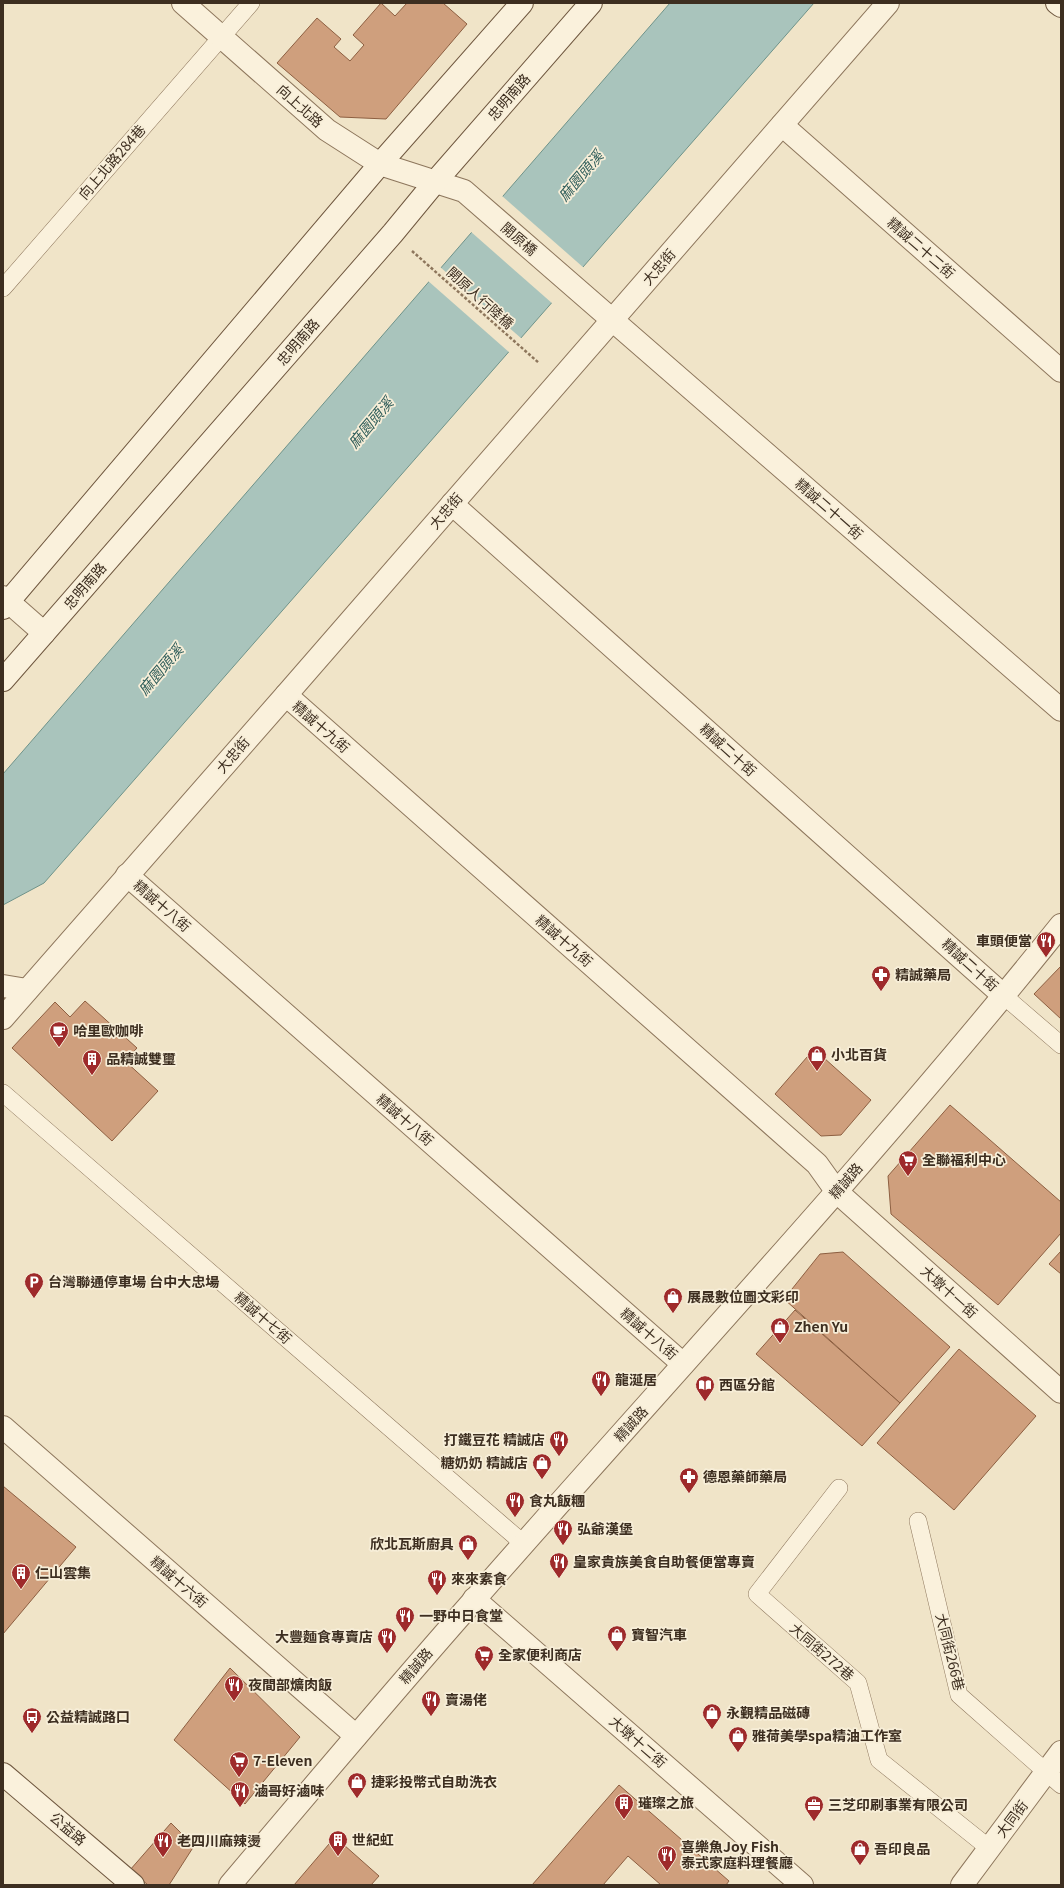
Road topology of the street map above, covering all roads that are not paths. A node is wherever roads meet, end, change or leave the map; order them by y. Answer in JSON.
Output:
{"nodes":[{"id":1,"x":183,"y":3,"type":"edge"},
{"id":2,"x":251,"y":3,"type":"edge"},
{"id":3,"x":522,"y":3,"type":"edge"},
{"id":4,"x":591,"y":3,"type":"edge"},
{"id":5,"x":888,"y":3,"type":"edge"},
{"id":6,"x":1057,"y":3,"type":"edge"},
{"id":7,"x":1061,"y":6,"type":"edge"},
{"id":8,"x":222,"y":37,"type":"junction"},
{"id":9,"x":782,"y":125,"type":"junction"},
{"id":10,"x":380,"y":164,"type":"junction"},
{"id":11,"x":435,"y":182,"type":"junction"},
{"id":12,"x":3,"y":288,"type":"edge"},
{"id":13,"x":605,"y":313,"type":"junction"},
{"id":14,"x":1061,"y":371,"type":"edge"},
{"id":15,"x":452,"y":504,"type":"junction"},
{"id":16,"x":5,"y":602,"type":"edge"},
{"id":17,"x":44,"y":633,"type":"junction"},
{"id":18,"x":3,"y":680,"type":"edge"},
{"id":19,"x":286,"y":696,"type":"junction"},
{"id":20,"x":1061,"y":710,"type":"edge"},
{"id":21,"x":127,"y":876,"type":"junction"},
{"id":22,"x":1061,"y":925,"type":"edge"},
{"id":23,"x":3,"y":986,"type":"edge"},
{"id":24,"x":27,"y":990,"type":"junction"},
{"id":25,"x":1004,"y":996,"type":"junction"},
{"id":26,"x":3,"y":1018,"type":"edge"},
{"id":27,"x":1061,"y":1045,"type":"edge"},
{"id":28,"x":3,"y":1093,"type":"edge"},
{"id":29,"x":836,"y":1192,"type":"junction"},
{"id":30,"x":684,"y":1364,"type":"junction"},
{"id":31,"x":1061,"y":1392,"type":"edge"},
{"id":32,"x":3,"y":1427,"type":"edge"},
{"id":33,"x":839,"y":1488,"type":"dead end"},
{"id":34,"x":918,"y":1521,"type":"dead end"},
{"id":35,"x":524,"y":1544,"type":"junction"},
{"id":36,"x":474,"y":1600,"type":"junction"},
{"id":37,"x":356,"y":1736,"type":"junction"},
{"id":38,"x":1061,"y":1752,"type":"edge"},
{"id":39,"x":3,"y":1774,"type":"edge"},
{"id":40,"x":1054,"y":1778,"type":"edge"},
{"id":41,"x":989,"y":1848,"type":"junction"},
{"id":42,"x":133,"y":1885,"type":"edge"},
{"id":43,"x":230,"y":1885,"type":"edge"},
{"id":44,"x":802,"y":1885,"type":"edge"},
{"id":45,"x":962,"y":1885,"type":"edge"}],
"edges":[{"from":1,"to":8,"type":"street","name":"向上北路"},
{"from":2,"to":8,"type":"lane","name":"向上北路284巷"},
{"from":3,"to":10,"type":"street"},
{"from":4,"to":11,"type":"street","name":"忠明南路"},
{"from":5,"to":9,"type":"street","name":"大忠街"},
{"from":6,"to":7,"type":"street"},
{"from":8,"to":10,"type":"street","name":"向上北路"},
{"from":8,"to":12,"type":"lane","name":"向上北路284巷"},
{"from":9,"to":13,"type":"street","name":"大忠街"},
{"from":9,"to":14,"type":"street","name":"精誠二十二街"},
{"from":10,"to":11,"type":"street","name":"向上北路"},
{"from":10,"to":16,"type":"street"},
{"from":11,"to":13,"type":"street","name":"開原橋"},
{"from":11,"to":17,"type":"street","name":"忠明南路"},
{"from":13,"to":15,"type":"street","name":"大忠街"},
{"from":13,"to":20,"type":"street","name":"精誠二十一街"},
{"from":15,"to":19,"type":"street","name":"大忠街"},
{"from":15,"to":25,"type":"street","name":"精誠二十街"},
{"from":16,"to":17,"type":"street"},
{"from":17,"to":18,"type":"street","name":"忠明南路"},
{"from":19,"to":21,"type":"street","name":"大忠街"},
{"from":19,"to":29,"type":"street","name":"精誠十九街"},
{"from":21,"to":24,"type":"street","name":"大忠街"},
{"from":21,"to":30,"type":"street","name":"精誠十八街"},
{"from":22,"to":25,"type":"street","name":"精誠路"},
{"from":23,"to":24,"type":"street"},
{"from":24,"to":26,"type":"street","name":"大忠街"},
{"from":25,"to":27,"type":"lane"},
{"from":25,"to":29,"type":"street","name":"精誠路"},
{"from":28,"to":35,"type":"lane","name":"精誠十七街"},
{"from":29,"to":30,"type":"street","name":"精誠路"},
{"from":29,"to":31,"type":"street","name":"大墩十一街"},
{"from":30,"to":35,"type":"street","name":"精誠路"},
{"from":32,"to":37,"type":"street","name":"精誠十六街"},
{"from":33,"to":41,"type":"lane","name":"大同街272巷"},
{"from":34,"to":40,"type":"lane","name":"大同街266巷"},
{"from":35,"to":36,"type":"street","name":"精誠路"},
{"from":36,"to":37,"type":"street","name":"精誠路"},
{"from":36,"to":44,"type":"street","name":"大墩十二街"},
{"from":37,"to":43,"type":"street","name":"精誠路"},
{"from":38,"to":40,"type":"street","name":"大同街"},
{"from":39,"to":42,"type":"street","name":"公益路"},
{"from":40,"to":41,"type":"street","name":"大同街"},
{"from":41,"to":45,"type":"street","name":"大同街"}]}
